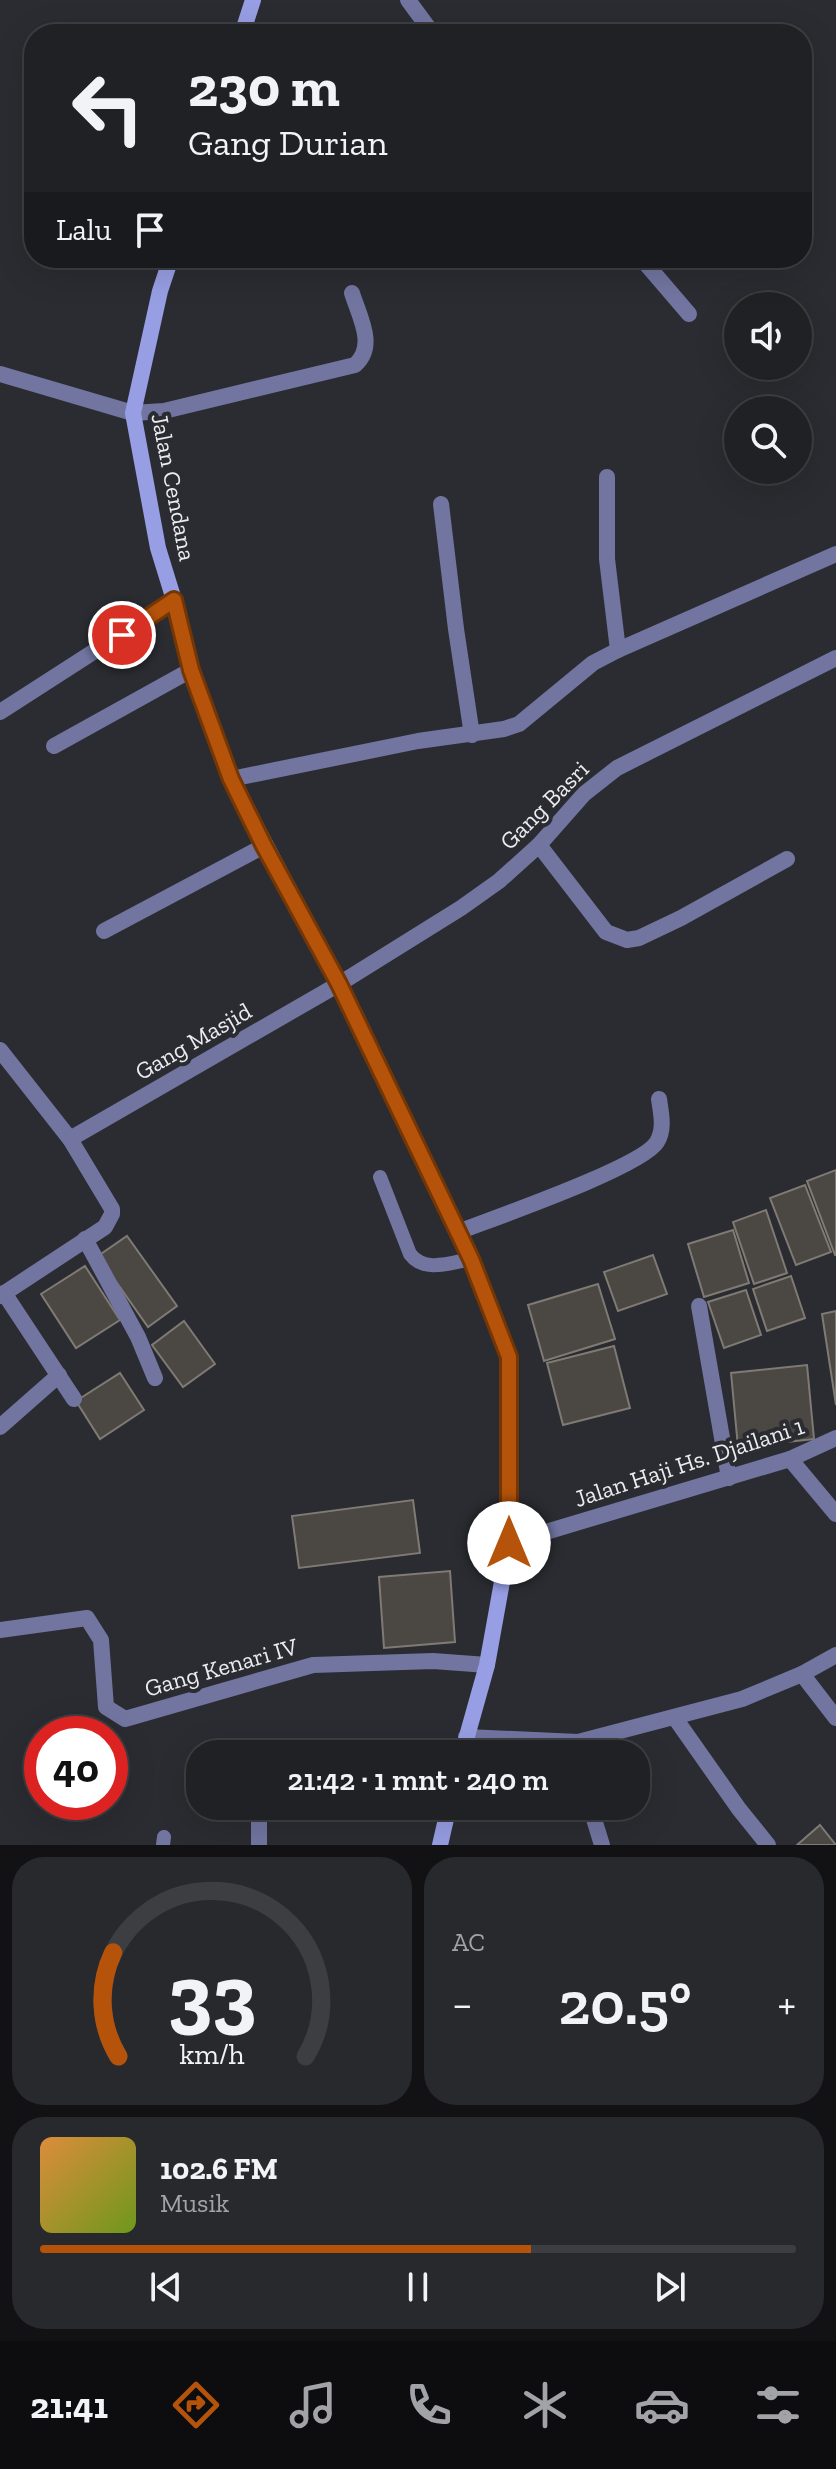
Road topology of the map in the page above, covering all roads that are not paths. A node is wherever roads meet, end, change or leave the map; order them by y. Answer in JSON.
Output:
{"nodes":[{"id":1,"x":253,"y":0,"type":"edge"},
{"id":2,"x":408,"y":0,"type":"edge"},
{"id":3,"x":245,"y":24,"type":"edge"},
{"id":4,"x":426,"y":24,"type":"edge"},
{"id":5,"x":168,"y":268,"type":"edge"},
{"id":6,"x":650,"y":268,"type":"edge"},
{"id":7,"x":352,"y":293,"type":"dead end"},
{"id":8,"x":689,"y":314,"type":"dead end"},
{"id":9,"x":0,"y":374,"type":"edge"},
{"id":10,"x":133,"y":413,"type":"junction"},
{"id":11,"x":607,"y":477,"type":"dead end"},
{"id":12,"x":441,"y":504,"type":"dead end"},
{"id":13,"x":836,"y":554,"type":"edge"},
{"id":14,"x":174,"y":600,"type":"junction"},
{"id":15,"x":618,"y":650,"type":"junction"},
{"id":16,"x":836,"y":658,"type":"edge"},
{"id":17,"x":191,"y":670,"type":"junction"},
{"id":18,"x":0,"y":712,"type":"edge"},
{"id":19,"x":472,"y":735,"type":"junction"},
{"id":20,"x":54,"y":746,"type":"dead end"},
{"id":21,"x":231,"y":779,"type":"junction"},
{"id":22,"x":539,"y":845,"type":"junction"},
{"id":23,"x":264,"y":846,"type":"junction"},
{"id":24,"x":787,"y":859,"type":"dead end"},
{"id":25,"x":104,"y":931,"type":"dead end"},
{"id":26,"x":339,"y":984,"type":"junction"},
{"id":27,"x":0,"y":1050,"type":"edge"},
{"id":28,"x":659,"y":1099,"type":"dead end"},
{"id":29,"x":70,"y":1139,"type":"junction"},
{"id":30,"x":380,"y":1177,"type":"dead end"},
{"id":31,"x":458,"y":1232,"type":"junction"},
{"id":32,"x":85,"y":1239,"type":"junction"},
{"id":33,"x":471,"y":1259,"type":"junction"},
{"id":34,"x":2,"y":1294,"type":"edge"},
{"id":35,"x":699,"y":1306,"type":"dead end"},
{"id":36,"x":59,"y":1375,"type":"junction"},
{"id":37,"x":155,"y":1378,"type":"dead end"},
{"id":38,"x":74,"y":1399,"type":"dead end"},
{"id":39,"x":0,"y":1427,"type":"edge"},
{"id":40,"x":836,"y":1438,"type":"edge"},
{"id":41,"x":790,"y":1459,"type":"junction"},
{"id":42,"x":729,"y":1478,"type":"junction"},
{"id":43,"x":836,"y":1514,"type":"edge"},
{"id":44,"x":509,"y":1543,"type":"junction"},
{"id":45,"x":0,"y":1630,"type":"edge"},
{"id":46,"x":836,"y":1655,"type":"edge"},
{"id":47,"x":487,"y":1665,"type":"junction"},
{"id":48,"x":802,"y":1674,"type":"junction"},
{"id":49,"x":675,"y":1718,"type":"junction"},
{"id":50,"x":836,"y":1718,"type":"edge"},
{"id":51,"x":466,"y":1737,"type":"junction"},
{"id":52,"x":465,"y":1740,"type":"edge"},
{"id":53,"x":497,"y":1740,"type":"edge"},
{"id":54,"x":605,"y":1740,"type":"edge"},
{"id":55,"x":259,"y":1820,"type":"edge"},
{"id":56,"x":446,"y":1820,"type":"edge"},
{"id":57,"x":594,"y":1820,"type":"edge"},
{"id":58,"x":259,"y":1845,"type":"edge"},
{"id":59,"x":440,"y":1845,"type":"edge"},
{"id":60,"x":602,"y":1845,"type":"edge"},
{"id":61,"x":768,"y":1845,"type":"edge"}],
"edges":[{"from":1,"to":3,"type":"street"},
{"from":2,"to":4,"type":"street"},
{"from":5,"to":10,"type":"street","name":"Jalan Cendana"},
{"from":6,"to":8,"type":"street"},
{"from":7,"to":10,"type":"street"},
{"from":9,"to":10,"type":"street"},
{"from":10,"to":14,"type":"street","name":"Jalan Cendana"},
{"from":11,"to":15,"type":"street"},
{"from":12,"to":19,"type":"street"},
{"from":13,"to":15,"type":"street"},
{"from":14,"to":17,"type":"street","name":"Jalan Cendana"},
{"from":14,"to":18,"type":"street"},
{"from":15,"to":19,"type":"street"},
{"from":16,"to":22,"type":"street","name":"Gang Basri"},
{"from":17,"to":20,"type":"street"},
{"from":17,"to":21,"type":"street","name":"Jalan Cendana"},
{"from":19,"to":21,"type":"street"},
{"from":21,"to":23,"type":"street","name":"Jalan Cendana"},
{"from":22,"to":24,"type":"street"},
{"from":22,"to":26,"type":"street","name":"Gang Basri"},
{"from":23,"to":25,"type":"street"},
{"from":23,"to":26,"type":"street","name":"Jalan Cendana"},
{"from":26,"to":29,"type":"street","name":"Gang Masjid"},
{"from":26,"to":31,"type":"street","name":"Jalan Cendana"},
{"from":27,"to":29,"type":"street"},
{"from":28,"to":31,"type":"street"},
{"from":29,"to":32,"type":"street"},
{"from":30,"to":33,"type":"lane"},
{"from":31,"to":33,"type":"street","name":"Jalan Cendana"},
{"from":32,"to":34,"type":"street"},
{"from":32,"to":37,"type":"street"},
{"from":33,"to":44,"type":"street","name":"Jalan Cendana"},
{"from":34,"to":36,"type":"street"},
{"from":35,"to":42,"type":"street"},
{"from":36,"to":38,"type":"street"},
{"from":36,"to":39,"type":"street"},
{"from":40,"to":41,"type":"street","name":"Jalan Haji Hs. Djailani 1"},
{"from":41,"to":42,"type":"street","name":"Jalan Haji Hs. Djailani 1"},
{"from":41,"to":43,"type":"street"},
{"from":42,"to":44,"type":"street","name":"Jalan Haji Hs. Djailani 1"},
{"from":44,"to":47,"type":"street","name":"Jalan Cendana"},
{"from":45,"to":47,"type":"street","name":"Gang Kenari IV"},
{"from":46,"to":48,"type":"street"},
{"from":47,"to":51,"type":"street","name":"Jalan Cendana"},
{"from":48,"to":49,"type":"street"},
{"from":48,"to":50,"type":"street"},
{"from":49,"to":54,"type":"street"},
{"from":49,"to":61,"type":"street"},
{"from":51,"to":52,"type":"street","name":"Jalan Cendana"},
{"from":51,"to":53,"type":"street"},
{"from":55,"to":58,"type":"street"},
{"from":56,"to":59,"type":"street"},
{"from":57,"to":60,"type":"street"}]}
